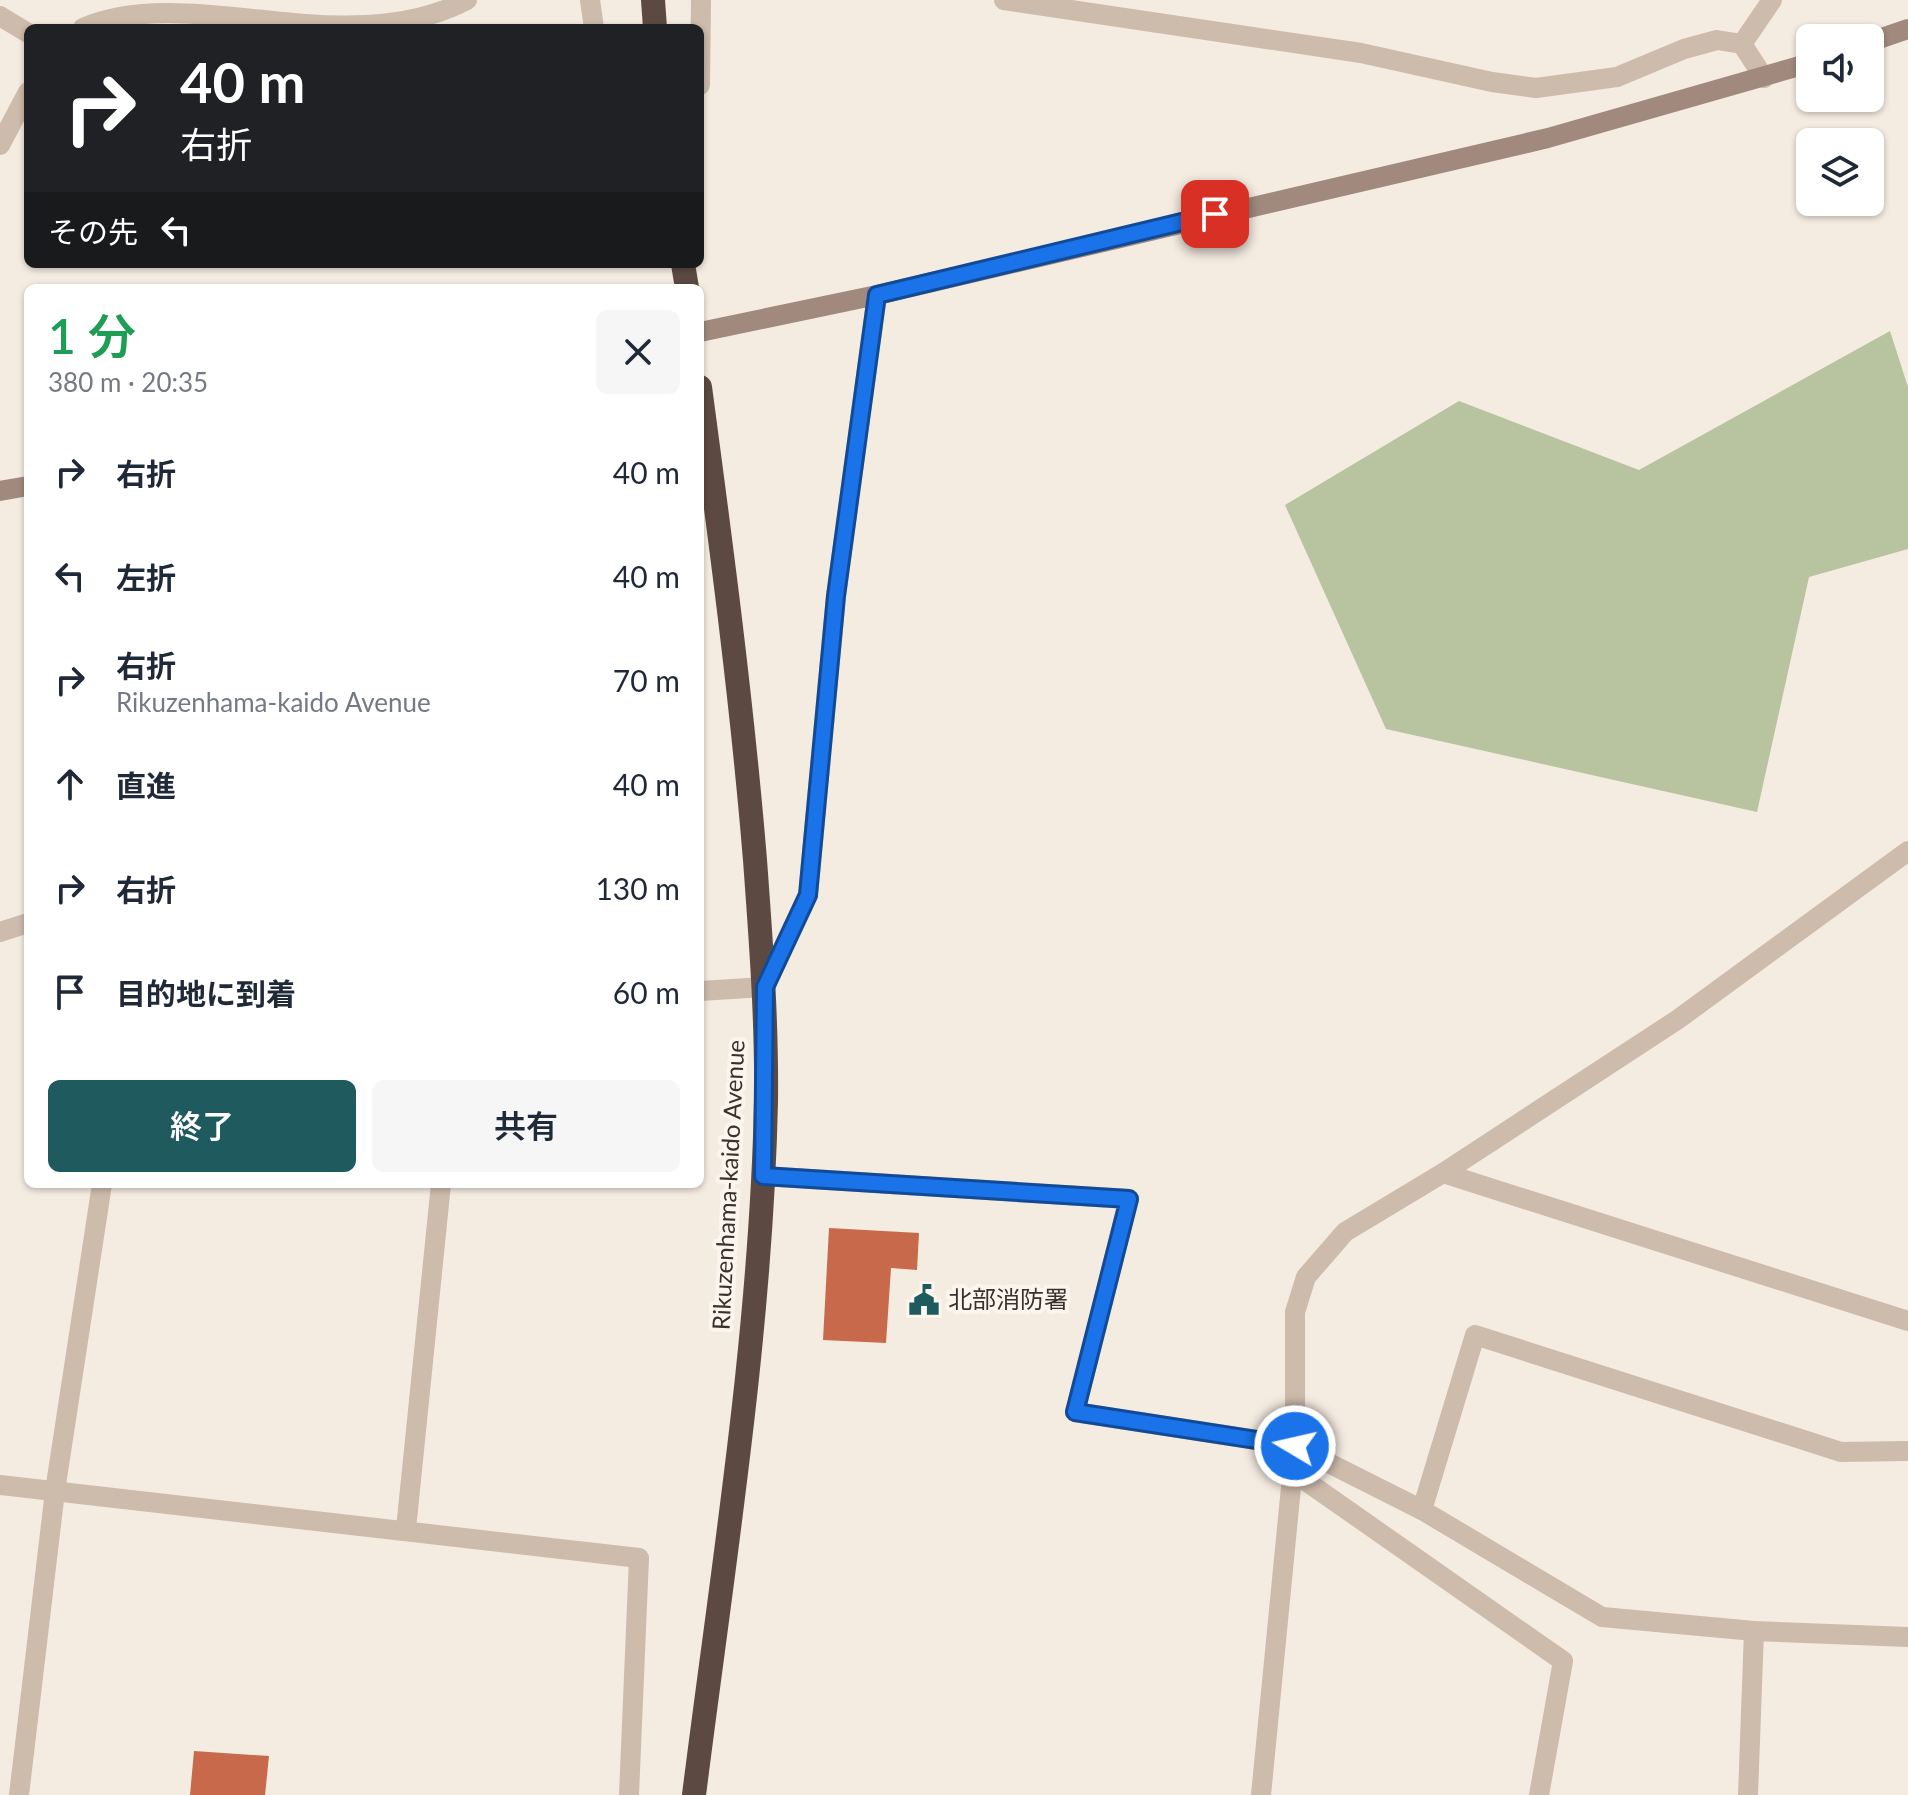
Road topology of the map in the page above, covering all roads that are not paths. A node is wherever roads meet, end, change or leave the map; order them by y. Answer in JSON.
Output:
{"nodes":[{"id":1,"x":467,"y":0,"type":"edge"},
{"id":2,"x":590,"y":0,"type":"edge"},
{"id":3,"x":653,"y":0,"type":"edge"},
{"id":4,"x":701,"y":0,"type":"edge"},
{"id":5,"x":1004,"y":0,"type":"edge"},
{"id":6,"x":1772,"y":0,"type":"edge"},
{"id":7,"x":190,"y":5,"type":"edge"},
{"id":8,"x":0,"y":16,"type":"edge"},
{"id":9,"x":89,"y":24,"type":"edge"},
{"id":10,"x":304,"y":24,"type":"edge"},
{"id":11,"x":384,"y":24,"type":"edge"},
{"id":12,"x":593,"y":24,"type":"edge"},
{"id":13,"x":655,"y":24,"type":"edge"},
{"id":14,"x":701,"y":24,"type":"edge"},
{"id":15,"x":1908,"y":29,"type":"edge"},
{"id":16,"x":24,"y":31,"type":"edge"},
{"id":17,"x":1884,"y":37,"type":"edge"},
{"id":18,"x":1742,"y":44,"type":"junction"},
{"id":19,"x":1796,"y":68,"type":"edge"},
{"id":20,"x":1764,"y":78,"type":"junction"},
{"id":21,"x":24,"y":98,"type":"edge"},
{"id":22,"x":2,"y":134,"type":"edge"},
{"id":23,"x":877,"y":295,"type":"junction"},
{"id":24,"x":704,"y":331,"type":"edge"},
{"id":25,"x":704,"y":419,"type":"edge"},
{"id":26,"x":24,"y":487,"type":"edge"},
{"id":27,"x":0,"y":491,"type":"edge"},
{"id":28,"x":1908,"y":851,"type":"edge"},
{"id":29,"x":24,"y":924,"type":"edge"},
{"id":30,"x":0,"y":932,"type":"edge"},
{"id":31,"x":765,"y":987,"type":"junction"},
{"id":32,"x":704,"y":991,"type":"edge"},
{"id":33,"x":1443,"y":1173,"type":"junction"},
{"id":34,"x":763,"y":1176,"type":"junction"},
{"id":35,"x":101,"y":1188,"type":"edge"},
{"id":36,"x":441,"y":1188,"type":"edge"},
{"id":37,"x":1908,"y":1321,"type":"edge"},
{"id":38,"x":1295,"y":1446,"type":"junction"},
{"id":39,"x":1908,"y":1451,"type":"edge"},
{"id":40,"x":1293,"y":1472,"type":"junction"},
{"id":41,"x":0,"y":1485,"type":"edge"},
{"id":42,"x":55,"y":1491,"type":"junction"},
{"id":43,"x":1422,"y":1510,"type":"junction"},
{"id":44,"x":406,"y":1529,"type":"junction"},
{"id":45,"x":1754,"y":1631,"type":"junction"},
{"id":46,"x":1908,"y":1637,"type":"edge"},
{"id":47,"x":19,"y":1795,"type":"edge"},
{"id":48,"x":629,"y":1795,"type":"edge"},
{"id":49,"x":694,"y":1795,"type":"edge"},
{"id":50,"x":1261,"y":1795,"type":"edge"},
{"id":51,"x":1539,"y":1795,"type":"edge"},
{"id":52,"x":1748,"y":1795,"type":"edge"}],
"edges":[{"from":1,"to":11,"type":"street"},
{"from":2,"to":12,"type":"street"},
{"from":3,"to":13,"type":"highway"},
{"from":4,"to":14,"type":"street"},
{"from":5,"to":18,"type":"street"},
{"from":6,"to":18,"type":"street"},
{"from":7,"to":9,"type":"street"},
{"from":7,"to":10,"type":"street"},
{"from":8,"to":16,"type":"street"},
{"from":15,"to":17,"type":"street"},
{"from":18,"to":20,"type":"street"},
{"from":19,"to":20,"type":"street"},
{"from":20,"to":23,"type":"street"},
{"from":21,"to":22,"type":"street"},
{"from":23,"to":24,"type":"street"},
{"from":23,"to":31,"type":"street"},
{"from":25,"to":31,"type":"highway","name":"Rikuzenhama-kaido Avenue"},
{"from":26,"to":27,"type":"street"},
{"from":28,"to":33,"type":"street"},
{"from":29,"to":30,"type":"street"},
{"from":31,"to":32,"type":"street"},
{"from":31,"to":34,"type":"highway","name":"Rikuzenhama-kaido Avenue"},
{"from":33,"to":37,"type":"street"},
{"from":33,"to":38,"type":"street"},
{"from":34,"to":38,"type":"street"},
{"from":34,"to":49,"type":"highway","name":"Rikuzenhama-kaido Avenue"},
{"from":35,"to":42,"type":"street"},
{"from":36,"to":44,"type":"street"},
{"from":38,"to":40,"type":"street"},
{"from":38,"to":43,"type":"street"},
{"from":39,"to":43,"type":"street"},
{"from":40,"to":50,"type":"street"},
{"from":40,"to":51,"type":"street"},
{"from":41,"to":42,"type":"street"},
{"from":42,"to":44,"type":"street"},
{"from":42,"to":47,"type":"street"},
{"from":43,"to":45,"type":"street"},
{"from":44,"to":48,"type":"street"},
{"from":45,"to":46,"type":"street"},
{"from":45,"to":52,"type":"street"}]}
